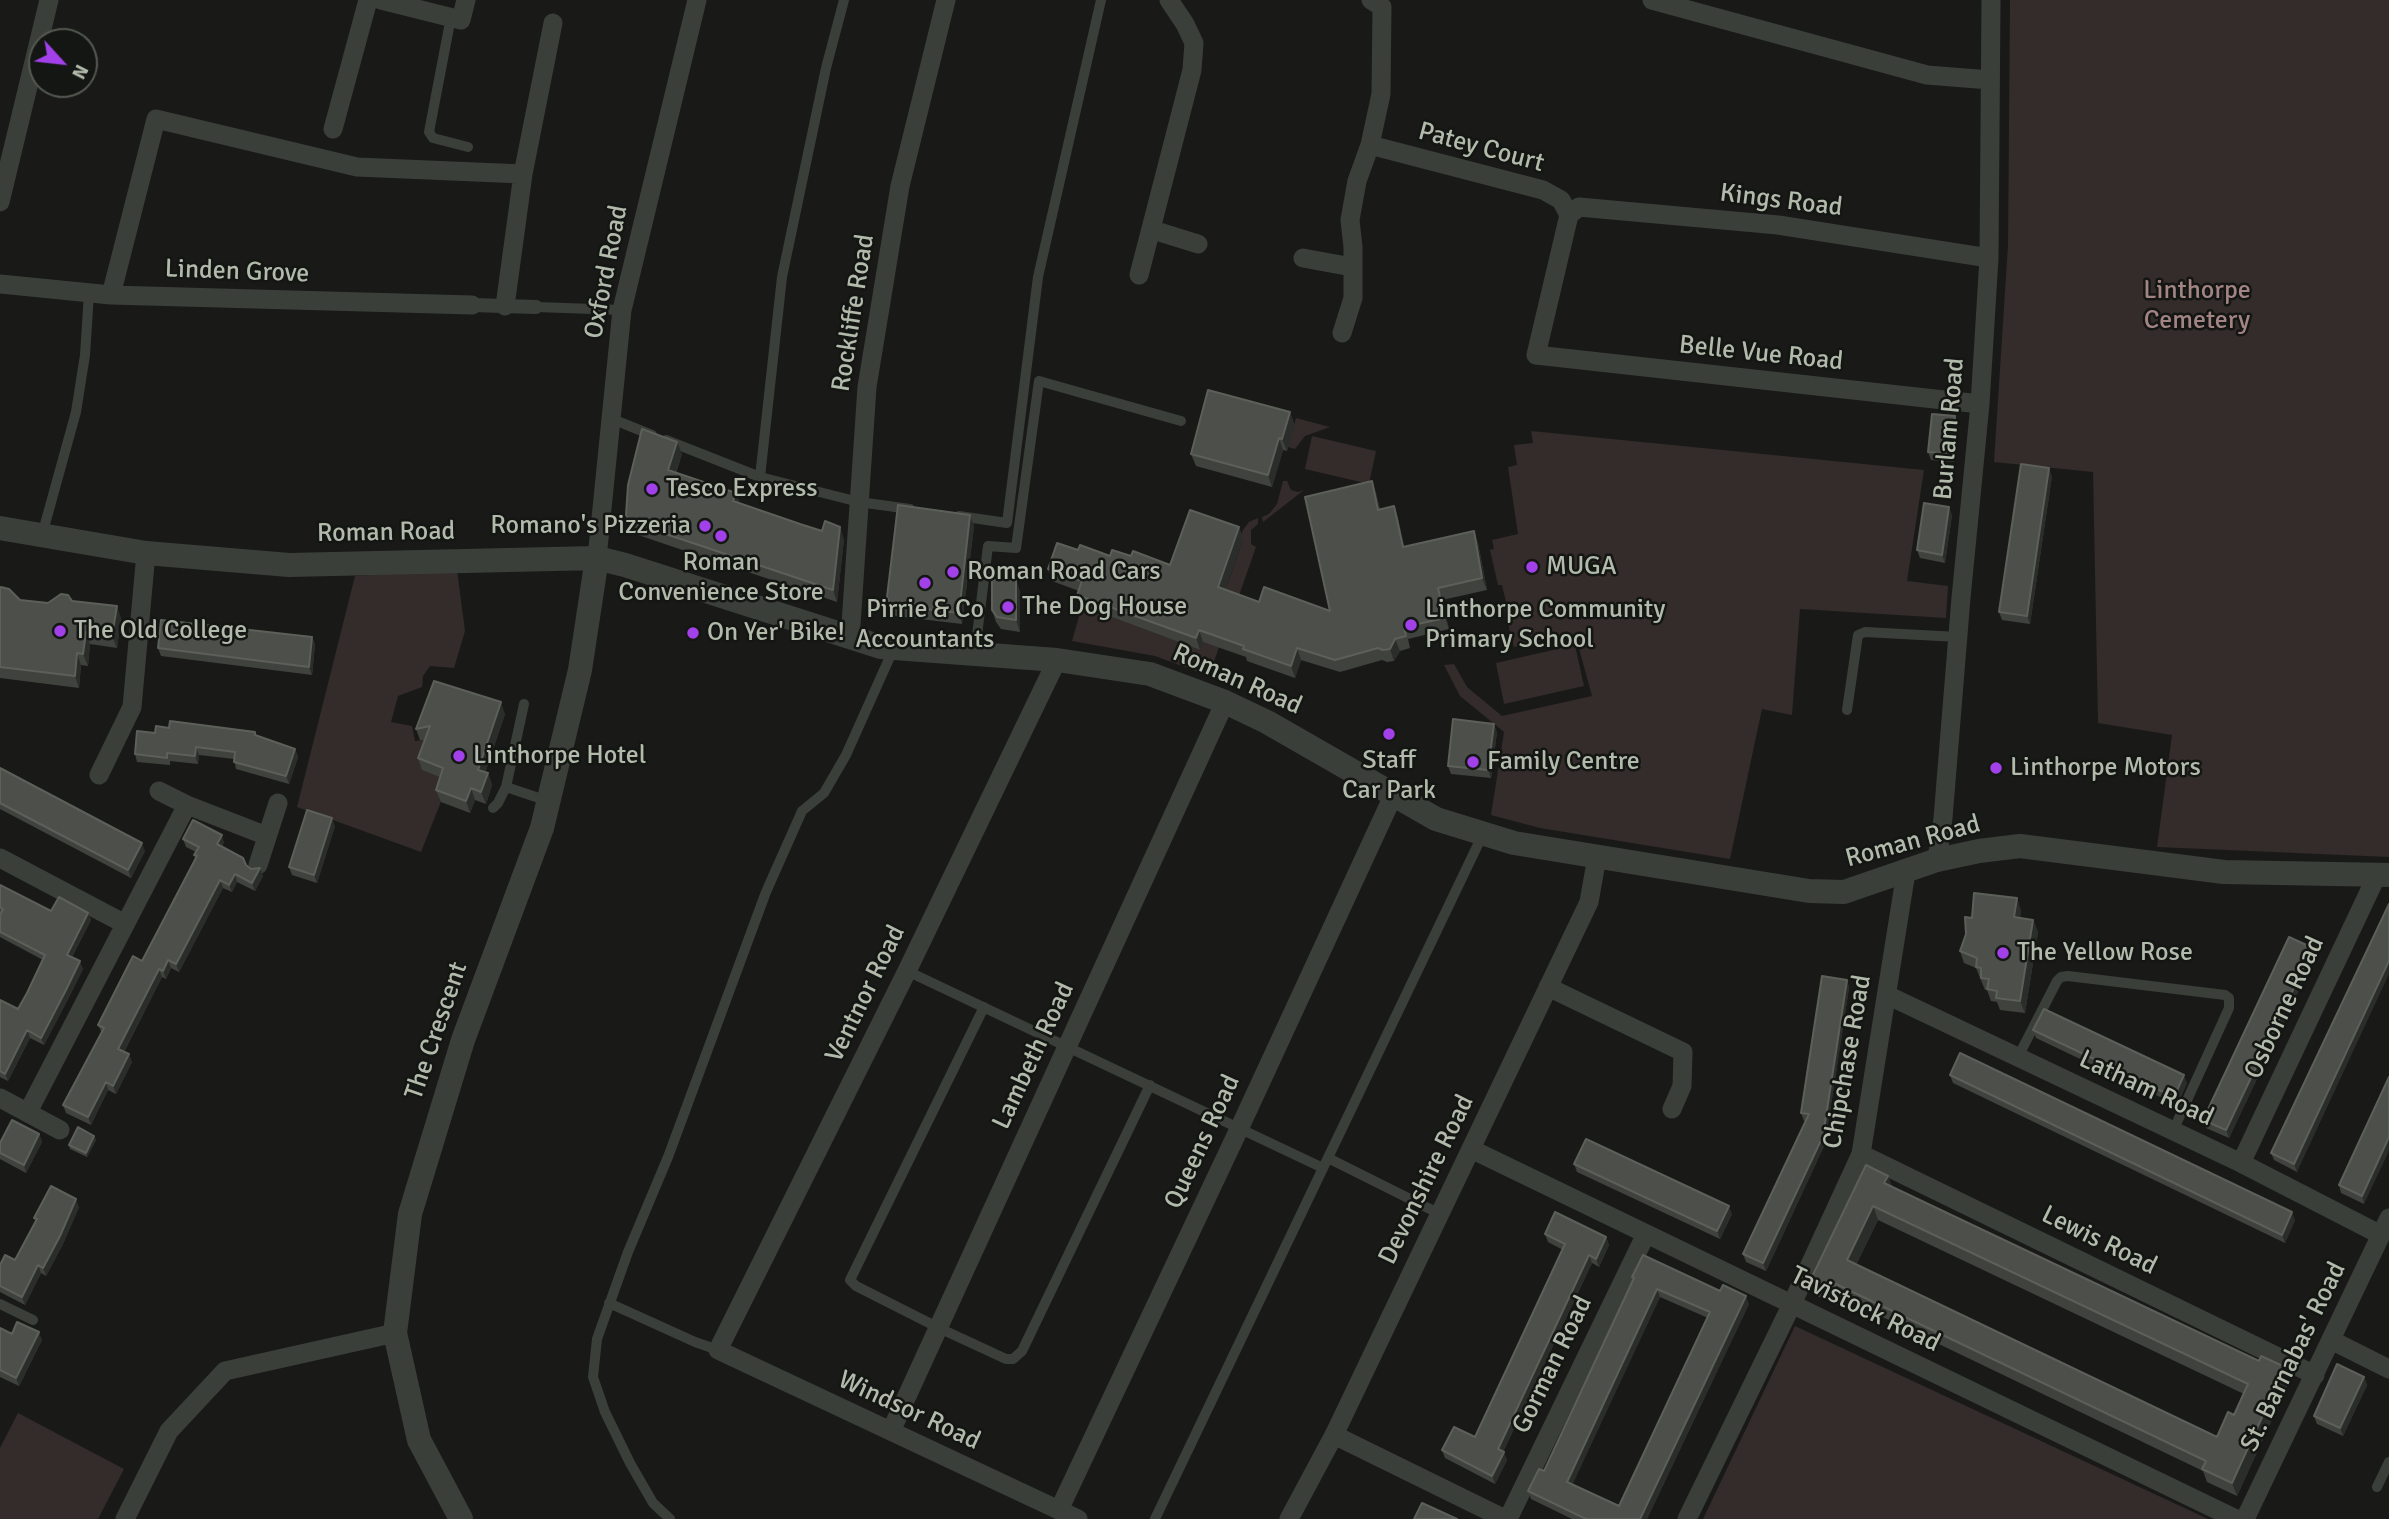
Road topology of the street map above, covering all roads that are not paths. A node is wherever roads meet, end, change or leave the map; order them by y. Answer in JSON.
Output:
{"nodes":[{"id":1,"x":49,"y":0,"type":"edge"},
{"id":2,"x":368,"y":0,"type":"edge"},
{"id":3,"x":381,"y":0,"type":"edge"},
{"id":4,"x":466,"y":0,"type":"edge"},
{"id":5,"x":697,"y":0,"type":"edge"},
{"id":6,"x":844,"y":0,"type":"edge"},
{"id":7,"x":946,"y":0,"type":"edge"},
{"id":8,"x":1101,"y":0,"type":"edge"},
{"id":9,"x":1169,"y":0,"type":"edge"},
{"id":10,"x":1652,"y":0,"type":"edge"},
{"id":11,"x":1991,"y":0,"type":"edge"},
{"id":12,"x":1383,"y":2,"type":"edge"},
{"id":13,"x":451,"y":17,"type":"junction"},
{"id":14,"x":553,"y":23,"type":"dead end"},
{"id":15,"x":1990,"y":80,"type":"junction"},
{"id":16,"x":333,"y":129,"type":"dead end"},
{"id":17,"x":1370,"y":145,"type":"junction"},
{"id":18,"x":468,"y":147,"type":"dead end"},
{"id":19,"x":523,"y":174,"type":"junction"},
{"id":20,"x":0,"y":202,"type":"edge"},
{"id":21,"x":1569,"y":215,"type":"junction"},
{"id":22,"x":1153,"y":230,"type":"junction"},
{"id":23,"x":1198,"y":244,"type":"dead end"},
{"id":24,"x":1303,"y":258,"type":"dead end"},
{"id":25,"x":1989,"y":258,"type":"junction"},
{"id":26,"x":1352,"y":267,"type":"junction"},
{"id":27,"x":1139,"y":275,"type":"dead end"},
{"id":28,"x":0,"y":285,"type":"edge"},
{"id":29,"x":89,"y":293,"type":"junction"},
{"id":30,"x":111,"y":295,"type":"junction"},
{"id":31,"x":472,"y":305,"type":"joint"},
{"id":32,"x":505,"y":306,"type":"junction"},
{"id":33,"x":536,"y":307,"type":"joint"},
{"id":34,"x":622,"y":310,"type":"junction"},
{"id":35,"x":1342,"y":333,"type":"dead end"},
{"id":36,"x":1980,"y":404,"type":"junction"},
{"id":37,"x":612,"y":419,"type":"junction"},
{"id":38,"x":1181,"y":421,"type":"dead end"},
{"id":39,"x":760,"y":477,"type":"junction"},
{"id":40,"x":859,"y":502,"type":"junction"},
{"id":41,"x":926,"y":512,"type":"edge"},
{"id":42,"x":953,"y":515,"type":"edge"},
{"id":43,"x":0,"y":528,"type":"edge"},
{"id":44,"x":42,"y":536,"type":"junction"},
{"id":45,"x":146,"y":554,"type":"junction"},
{"id":46,"x":597,"y":558,"type":"junction"},
{"id":47,"x":1958,"y":637,"type":"junction"},
{"id":48,"x":850,"y":639,"type":"junction"},
{"id":49,"x":894,"y":648,"type":"junction"},
{"id":50,"x":975,"y":652,"type":"junction"},
{"id":51,"x":1057,"y":660,"type":"junction"},
{"id":52,"x":1225,"y":702,"type":"junction"},
{"id":53,"x":524,"y":704,"type":"dead end"},
{"id":54,"x":1847,"y":710,"type":"dead end"},
{"id":55,"x":99,"y":775,"type":"dead end"},
{"id":56,"x":506,"y":787,"type":"junction"},
{"id":57,"x":159,"y":790,"type":"dead end"},
{"id":58,"x":1393,"y":796,"type":"junction"},
{"id":59,"x":548,"y":801,"type":"junction"},
{"id":60,"x":278,"y":803,"type":"dead end"},
{"id":61,"x":187,"y":805,"type":"junction"},
{"id":62,"x":493,"y":808,"type":"dead end"},
{"id":63,"x":1483,"y":833,"type":"junction"},
{"id":64,"x":267,"y":836,"type":"junction"},
{"id":65,"x":1597,"y":857,"type":"junction"},
{"id":66,"x":0,"y":858,"type":"edge"},
{"id":67,"x":1937,"y":860,"type":"junction"},
{"id":68,"x":258,"y":865,"type":"edge"},
{"id":69,"x":1906,"y":872,"type":"junction"},
{"id":70,"x":2383,"y":875,"type":"edge"},
{"id":71,"x":125,"y":923,"type":"junction"},
{"id":72,"x":907,"y":971,"type":"junction"},
{"id":73,"x":1548,"y":987,"type":"junction"},
{"id":74,"x":1887,"y":995,"type":"junction"},
{"id":75,"x":984,"y":1007,"type":"junction"},
{"id":76,"x":1067,"y":1047,"type":"junction"},
{"id":77,"x":2018,"y":1057,"type":"junction"},
{"id":78,"x":1150,"y":1086,"type":"junction"},
{"id":79,"x":0,"y":1098,"type":"edge"},
{"id":80,"x":1672,"y":1109,"type":"dead end"},
{"id":81,"x":28,"y":1112,"type":"junction"},
{"id":82,"x":1240,"y":1127,"type":"junction"},
{"id":83,"x":60,"y":1130,"type":"dead end"},
{"id":84,"x":2173,"y":1131,"type":"junction"},
{"id":85,"x":1471,"y":1149,"type":"junction"},
{"id":86,"x":1861,"y":1154,"type":"junction"},
{"id":87,"x":1328,"y":1158,"type":"junction"},
{"id":88,"x":2241,"y":1163,"type":"junction"},
{"id":89,"x":1323,"y":1168,"type":"junction"},
{"id":90,"x":1440,"y":1214,"type":"junction"},
{"id":91,"x":2385,"y":1226,"type":"edge"},
{"id":92,"x":1646,"y":1234,"type":"junction"},
{"id":93,"x":609,"y":1303,"type":"junction"},
{"id":94,"x":0,"y":1304,"type":"edge"},
{"id":95,"x":1792,"y":1304,"type":"junction"},
{"id":96,"x":33,"y":1320,"type":"dead end"},
{"id":97,"x":939,"y":1328,"type":"junction"},
{"id":98,"x":395,"y":1333,"type":"junction"},
{"id":99,"x":2330,"y":1340,"type":"junction"},
{"id":100,"x":718,"y":1350,"type":"junction"},
{"id":101,"x":2389,"y":1368,"type":"edge"},
{"id":102,"x":2315,"y":1375,"type":"junction"},
{"id":103,"x":891,"y":1431,"type":"junction"},
{"id":104,"x":1334,"y":1435,"type":"junction"},
{"id":105,"x":2389,"y":1462,"type":"edge"},
{"id":106,"x":2377,"y":1487,"type":"dead end"},
{"id":107,"x":1059,"y":1510,"type":"junction"},
{"id":108,"x":125,"y":1519,"type":"edge"},
{"id":109,"x":461,"y":1519,"type":"edge"},
{"id":110,"x":670,"y":1519,"type":"edge"},
{"id":111,"x":1078,"y":1519,"type":"edge"},
{"id":112,"x":1155,"y":1519,"type":"edge"},
{"id":113,"x":1289,"y":1519,"type":"edge"},
{"id":114,"x":1506,"y":1519,"type":"edge"},
{"id":115,"x":1687,"y":1519,"type":"edge"},
{"id":116,"x":2236,"y":1519,"type":"edge"},
{"id":117,"x":2245,"y":1519,"type":"edge"}],
"edges":[{"from":1,"to":20,"type":"street"},
{"from":2,"to":16,"type":"street"},
{"from":3,"to":13,"type":"street"},
{"from":4,"to":13,"type":"street"},
{"from":5,"to":34,"type":"street","name":"Oxford Road"},
{"from":6,"to":39,"type":"lane"},
{"from":7,"to":40,"type":"street","name":"Rockliffe Road"},
{"from":8,"to":42,"type":"lane"},
{"from":9,"to":22,"type":"street"},
{"from":10,"to":15,"type":"street"},
{"from":11,"to":15,"type":"street","name":"Burlam Road"},
{"from":12,"to":17,"type":"street"},
{"from":13,"to":18,"type":"lane"},
{"from":14,"to":19,"type":"street"},
{"from":15,"to":25,"type":"street","name":"Burlam Road"},
{"from":17,"to":21,"type":"street","name":"Patey Court"},
{"from":17,"to":26,"type":"street"},
{"from":19,"to":30,"type":"street"},
{"from":19,"to":32,"type":"street"},
{"from":21,"to":25,"type":"street","name":"Kings Road"},
{"from":21,"to":36,"type":"street","name":"Belle Vue Road"},
{"from":22,"to":23,"type":"street"},
{"from":22,"to":27,"type":"street"},
{"from":24,"to":26,"type":"street"},
{"from":25,"to":36,"type":"street","name":"Burlam Road"},
{"from":26,"to":35,"type":"street"},
{"from":28,"to":29,"type":"street","name":"Linden Grove"},
{"from":29,"to":30,"type":"street","name":"Linden Grove"},
{"from":29,"to":44,"type":"lane"},
{"from":30,"to":31,"type":"street","name":"Linden Grove"},
{"from":31,"to":32,"type":"street"},
{"from":32,"to":33,"type":"street"},
{"from":33,"to":34,"type":"lane"},
{"from":34,"to":37,"type":"street","name":"Oxford Road"},
{"from":36,"to":47,"type":"street","name":"Burlam Road"},
{"from":37,"to":39,"type":"lane"},
{"from":37,"to":46,"type":"street","name":"Oxford Road"},
{"from":38,"to":50,"type":"lane"},
{"from":39,"to":40,"type":"lane"},
{"from":40,"to":41,"type":"lane"},
{"from":40,"to":48,"type":"street","name":"Rockliffe Road"},
{"from":43,"to":44,"type":"street","name":"Roman Road"},
{"from":44,"to":45,"type":"street","name":"Roman Road"},
{"from":45,"to":46,"type":"street","name":"Roman Road"},
{"from":45,"to":55,"type":"street"},
{"from":46,"to":48,"type":"street","name":"Roman Road"},
{"from":46,"to":59,"type":"street","name":"The Crescent"},
{"from":47,"to":54,"type":"lane"},
{"from":47,"to":67,"type":"street","name":"Burlam Road"},
{"from":48,"to":49,"type":"street","name":"Roman Road"},
{"from":49,"to":50,"type":"street","name":"Roman Road"},
{"from":49,"to":93,"type":"lane"},
{"from":50,"to":51,"type":"street","name":"Roman Road"},
{"from":51,"to":52,"type":"street","name":"Roman Road"},
{"from":51,"to":72,"type":"street","name":"Ventnor Road"},
{"from":52,"to":58,"type":"street","name":"Roman Road"},
{"from":52,"to":76,"type":"street","name":"Lambeth Road"},
{"from":53,"to":56,"type":"lane"},
{"from":56,"to":59,"type":"lane"},
{"from":56,"to":62,"type":"lane"},
{"from":57,"to":61,"type":"street"},
{"from":58,"to":63,"type":"street","name":"Roman Road"},
{"from":58,"to":82,"type":"street","name":"Queens Road"},
{"from":59,"to":98,"type":"street","name":"The Crescent"},
{"from":60,"to":64,"type":"street"},
{"from":61,"to":64,"type":"street"},
{"from":61,"to":71,"type":"street"},
{"from":63,"to":65,"type":"street","name":"Roman Road"},
{"from":63,"to":87,"type":"lane"},
{"from":64,"to":68,"type":"street"},
{"from":65,"to":69,"type":"street","name":"Roman Road"},
{"from":65,"to":73,"type":"street","name":"Devonshire Road"},
{"from":66,"to":71,"type":"street"},
{"from":67,"to":69,"type":"street","name":"Roman Road"},
{"from":67,"to":70,"type":"street","name":"Roman Road"},
{"from":69,"to":74,"type":"street","name":"Chipchase Road"},
{"from":70,"to":88,"type":"street","name":"Osborne Road"},
{"from":71,"to":81,"type":"street"},
{"from":72,"to":75,"type":"lane"},
{"from":72,"to":100,"type":"street","name":"Ventnor Road"},
{"from":73,"to":80,"type":"street"},
{"from":73,"to":85,"type":"street","name":"Devonshire Road"},
{"from":74,"to":77,"type":"street","name":"Latham Road"},
{"from":74,"to":86,"type":"street","name":"Chipchase Road"},
{"from":75,"to":76,"type":"lane"},
{"from":75,"to":97,"type":"lane"},
{"from":76,"to":78,"type":"lane"},
{"from":76,"to":97,"type":"street","name":"Lambeth Road"},
{"from":77,"to":84,"type":"street","name":"Latham Road"},
{"from":77,"to":84,"type":"lane"},
{"from":78,"to":82,"type":"lane"},
{"from":78,"to":97,"type":"lane"},
{"from":79,"to":81,"type":"street"},
{"from":81,"to":83,"type":"street"},
{"from":82,"to":89,"type":"lane"},
{"from":82,"to":107,"type":"street","name":"Queens Road"},
{"from":84,"to":88,"type":"street","name":"Latham Road"},
{"from":85,"to":90,"type":"street","name":"Devonshire Road"},
{"from":85,"to":92,"type":"street","name":"Tavistock Road"},
{"from":86,"to":95,"type":"street","name":"Chipchase Road"},
{"from":86,"to":102,"type":"street","name":"Lewis Road"},
{"from":87,"to":89,"type":"lane"},
{"from":87,"to":90,"type":"lane"},
{"from":88,"to":91,"type":"street","name":"Latham Road"},
{"from":89,"to":112,"type":"lane"},
{"from":90,"to":104,"type":"street","name":"Devonshire Road"},
{"from":91,"to":99,"type":"street","name":"St. Barnabas' Road"},
{"from":92,"to":95,"type":"street","name":"Tavistock Road"},
{"from":92,"to":114,"type":"street","name":"Gorman Road"},
{"from":93,"to":100,"type":"lane"},
{"from":93,"to":110,"type":"lane"},
{"from":94,"to":96,"type":"lane"},
{"from":95,"to":115,"type":"street","name":"Chipchase Road"},
{"from":95,"to":116,"type":"street","name":"Tavistock Road"},
{"from":97,"to":103,"type":"street","name":"Lambeth Road"},
{"from":98,"to":108,"type":"street"},
{"from":98,"to":109,"type":"street","name":"The Crescent"},
{"from":99,"to":101,"type":"street"},
{"from":99,"to":102,"type":"street","name":"St. Barnabas' Road"},
{"from":100,"to":103,"type":"street","name":"Windsor Road"},
{"from":102,"to":117,"type":"street","name":"St. Barnabas' Road"},
{"from":103,"to":107,"type":"street","name":"Windsor Road"},
{"from":104,"to":113,"type":"street","name":"Devonshire Road"},
{"from":104,"to":114,"type":"street"},
{"from":105,"to":106,"type":"lane"},
{"from":107,"to":111,"type":"street","name":"Windsor Road"}]}
